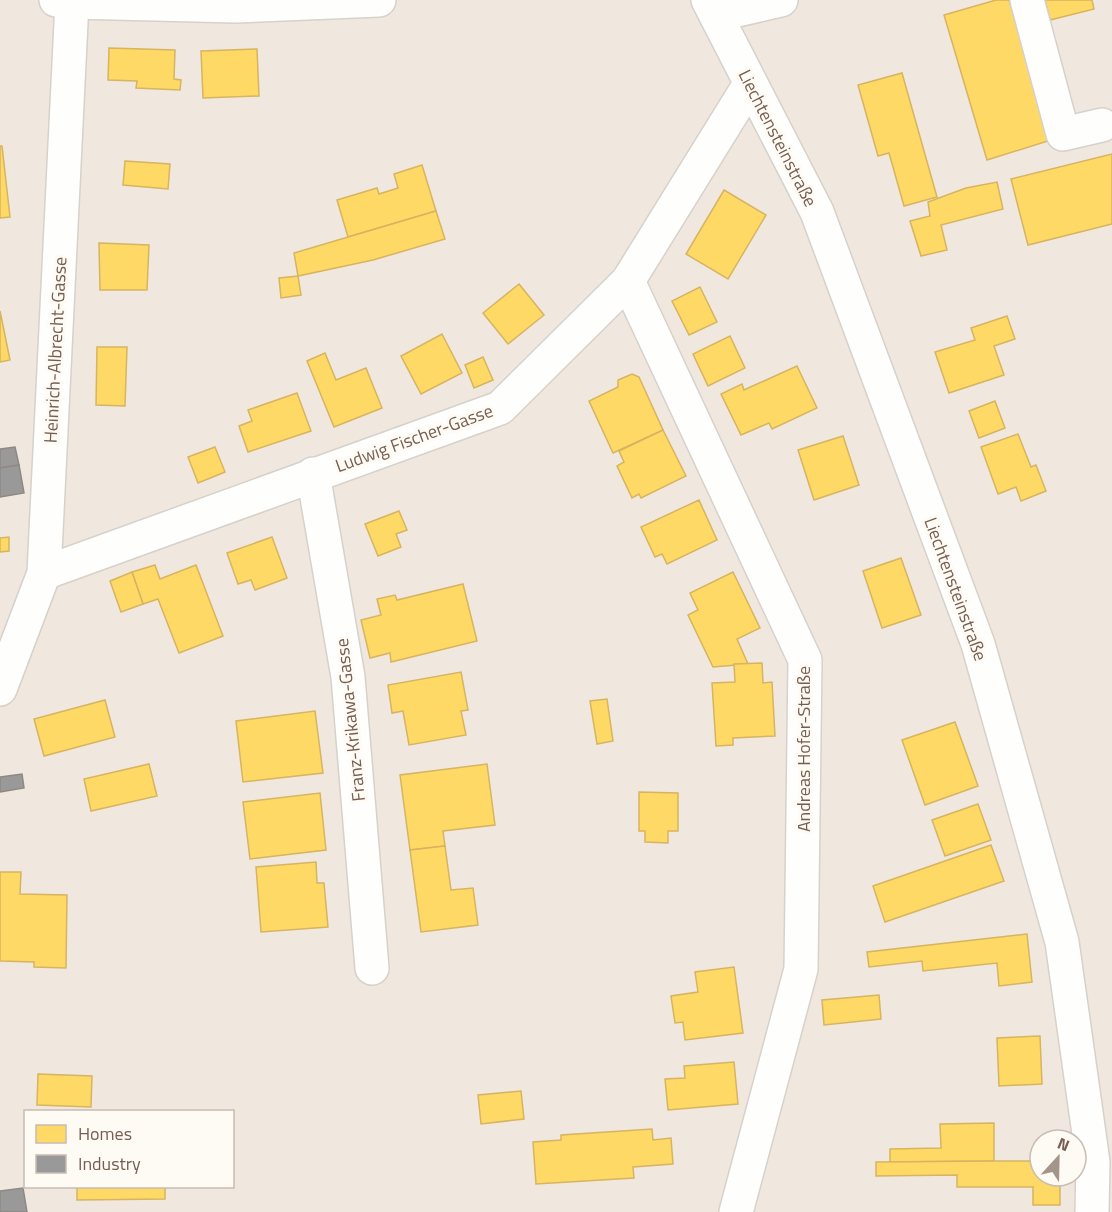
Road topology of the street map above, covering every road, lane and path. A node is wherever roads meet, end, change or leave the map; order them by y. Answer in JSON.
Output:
{"nodes":[{"id":1,"x":379,"y":0,"type":"edge"},
{"id":2,"x":781,"y":0,"type":"edge"},
{"id":3,"x":1027,"y":0,"type":"edge"},
{"id":4,"x":64,"y":1,"type":"edge"},
{"id":5,"x":712,"y":7,"type":"edge"},
{"id":6,"x":750,"y":84,"type":"junction"},
{"id":7,"x":1102,"y":125,"type":"dead end"},
{"id":8,"x":628,"y":281,"type":"junction"},
{"id":9,"x":312,"y":474,"type":"junction"},
{"id":10,"x":44,"y":573,"type":"junction"},
{"id":11,"x":0,"y":689,"type":"edge"},
{"id":12,"x":372,"y":968,"type":"dead end"},
{"id":13,"x":736,"y":1212,"type":"edge"},
{"id":14,"x":1092,"y":1212,"type":"edge"}],
"edges":[{"from":1,"to":4,"type":"street"},
{"from":2,"to":5,"type":"street"},
{"from":3,"to":7,"type":"street"},
{"from":4,"to":10,"type":"street","name":"Heinrich-Albrecht-Gasse"},
{"from":5,"to":6,"type":"street","name":"Liechtensteinstraße"},
{"from":6,"to":8,"type":"street","name":"Ludwig Fischer-Gasse"},
{"from":6,"to":14,"type":"street","name":"Liechtensteinstraße"},
{"from":8,"to":9,"type":"street","name":"Ludwig Fischer-Gasse"},
{"from":8,"to":13,"type":"street","name":"Andreas Hofer-Straße"},
{"from":9,"to":10,"type":"street","name":"Ludwig Fischer-Gasse"},
{"from":9,"to":12,"type":"street","name":"Franz-Krikawa-Gasse"},
{"from":10,"to":11,"type":"street","name":"Heinrich-Albrecht-Gasse"}]}
